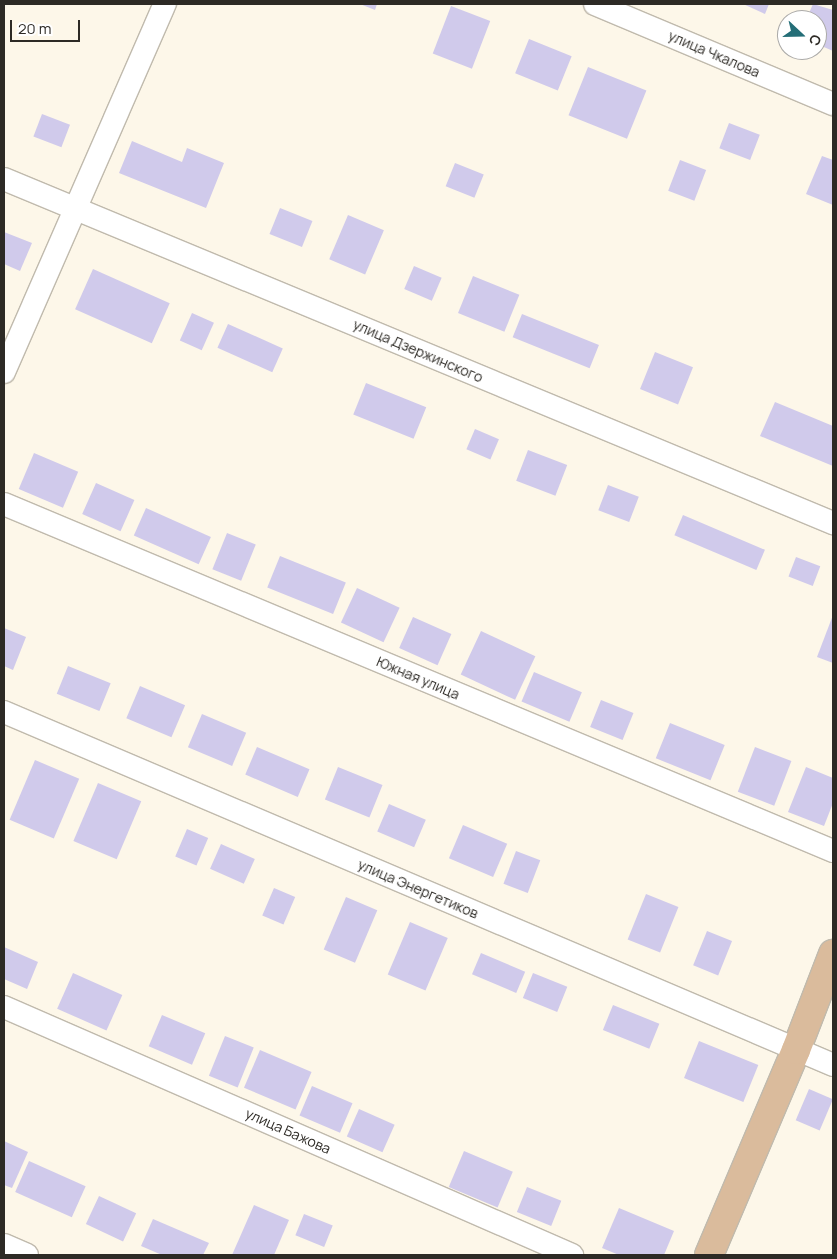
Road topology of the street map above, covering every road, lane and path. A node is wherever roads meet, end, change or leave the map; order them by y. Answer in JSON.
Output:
{"nodes":[{"id":1,"x":165,"y":4,"type":"edge"},
{"id":2,"x":595,"y":4,"type":"edge"},
{"id":3,"x":833,"y":104,"type":"edge"},
{"id":4,"x":4,"y":179,"type":"edge"},
{"id":5,"x":75,"y":208,"type":"junction"},
{"id":6,"x":4,"y":372,"type":"edge"},
{"id":7,"x":4,"y":504,"type":"edge"},
{"id":8,"x":833,"y":524,"type":"edge"},
{"id":9,"x":4,"y":712,"type":"edge"},
{"id":10,"x":833,"y":851,"type":"edge"},
{"id":11,"x":833,"y":954,"type":"edge"},
{"id":12,"x":4,"y":1007,"type":"edge"},
{"id":13,"x":796,"y":1050,"type":"junction"},
{"id":14,"x":833,"y":1065,"type":"edge"},
{"id":15,"x":4,"y":1245,"type":"edge"},
{"id":16,"x":27,"y":1255,"type":"edge"},
{"id":17,"x":572,"y":1255,"type":"edge"},
{"id":18,"x":709,"y":1255,"type":"edge"}],
"edges":[{"from":1,"to":5,"type":"street"},
{"from":2,"to":3,"type":"street","name":"улица Чкалова"},
{"from":4,"to":5,"type":"street","name":"улица Дзержинского"},
{"from":5,"to":6,"type":"street"},
{"from":5,"to":8,"type":"street","name":"улица Дзержинского"},
{"from":7,"to":10,"type":"street","name":"Южная улица"},
{"from":9,"to":13,"type":"street","name":"улица Энергетиков"},
{"from":11,"to":13,"type":"main road"},
{"from":12,"to":17,"type":"street","name":"улица Бажова"},
{"from":13,"to":14,"type":"street","name":"улица Энергетиков"},
{"from":13,"to":18,"type":"main road"},
{"from":15,"to":16,"type":"street"}]}
